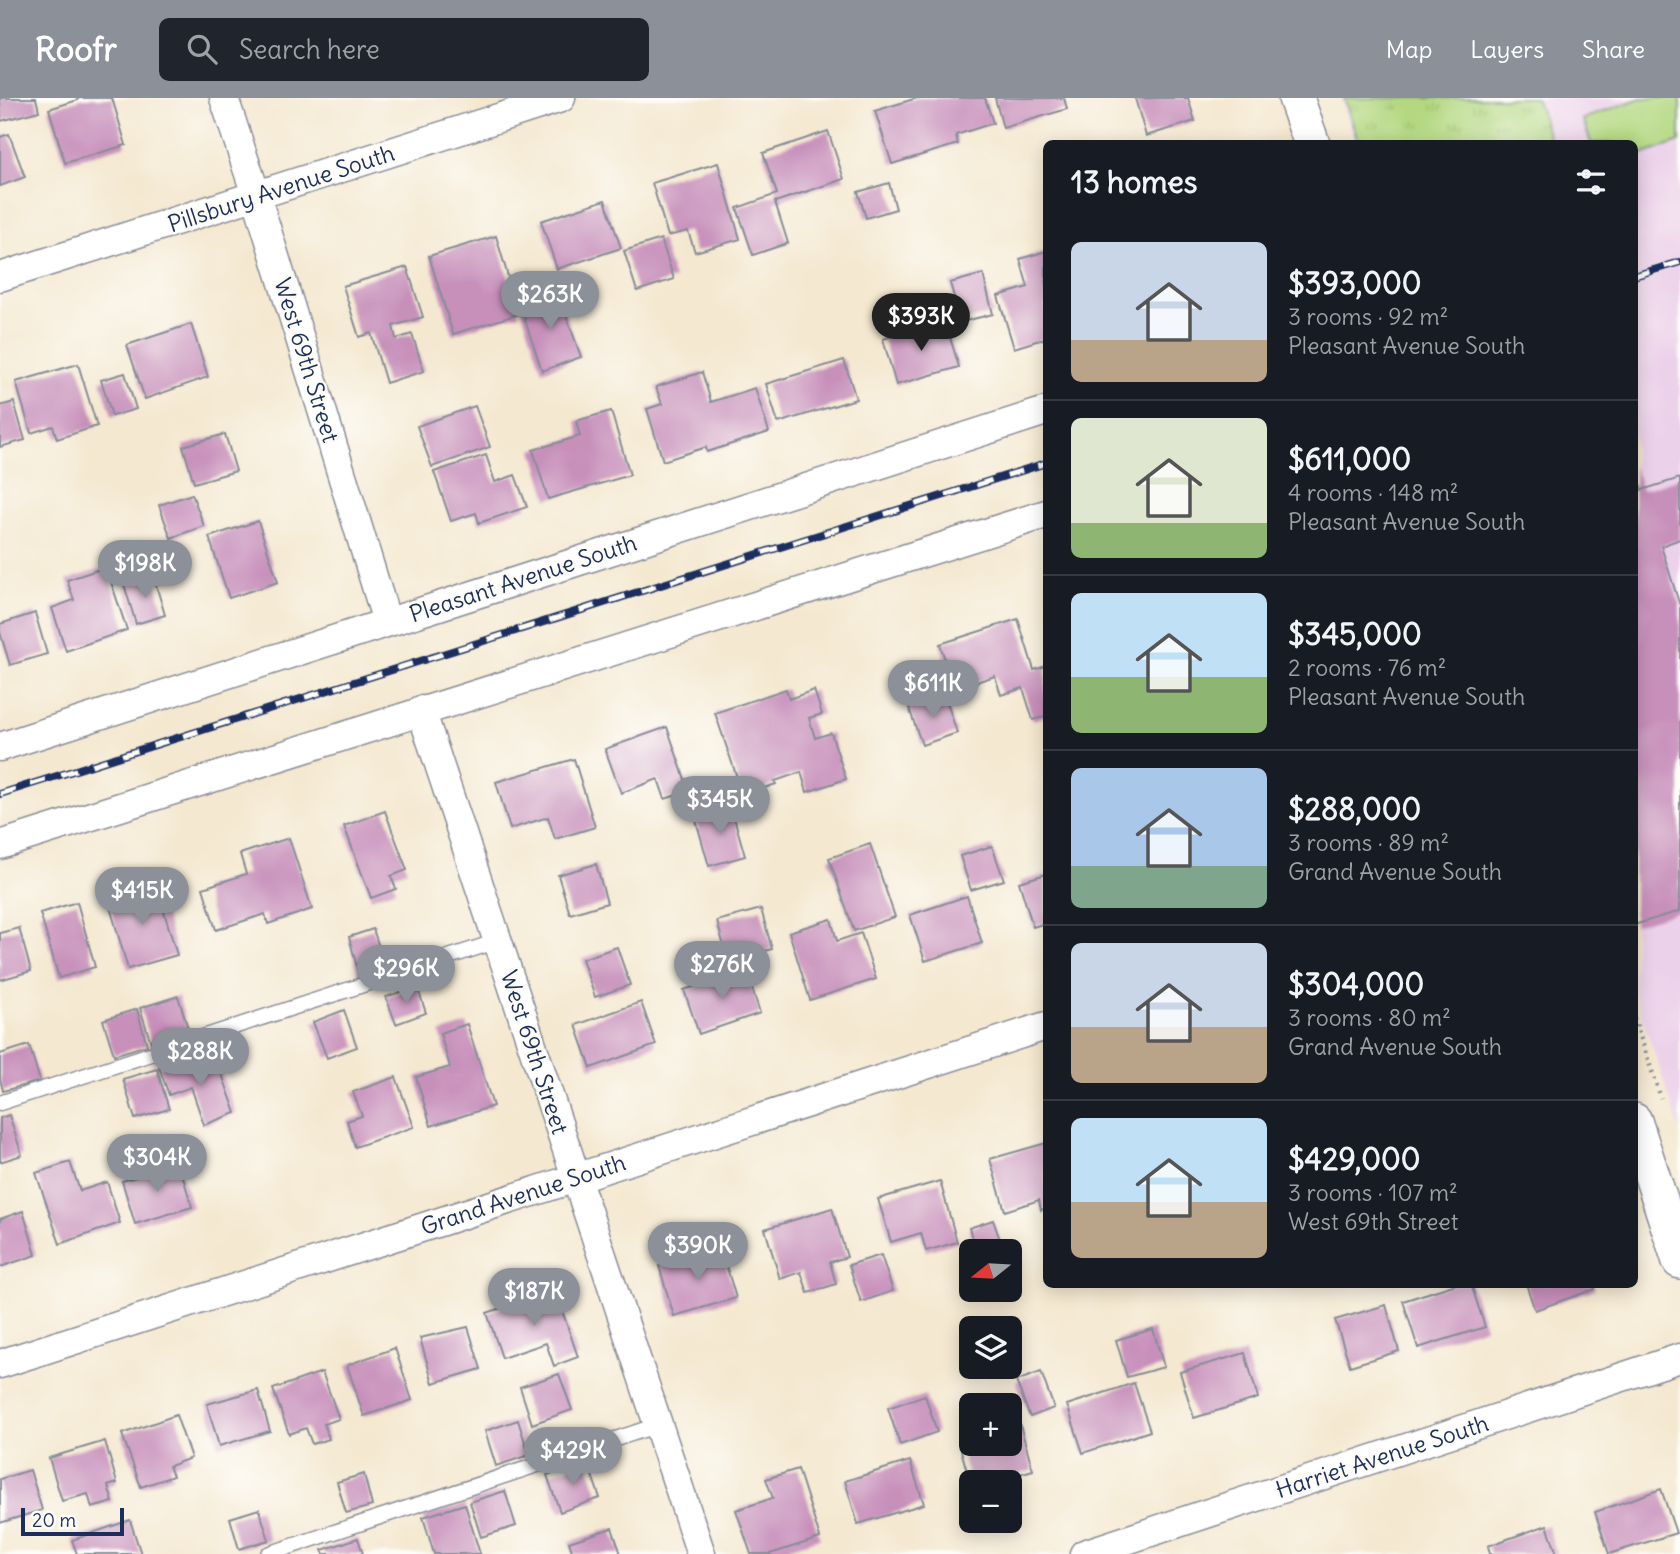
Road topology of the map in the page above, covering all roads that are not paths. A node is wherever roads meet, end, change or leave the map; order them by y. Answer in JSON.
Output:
{"nodes":[{"id":1,"x":224,"y":98,"type":"edge"},
{"id":2,"x":561,"y":98,"type":"edge"},
{"id":3,"x":1296,"y":98,"type":"edge"},
{"id":4,"x":1311,"y":140,"type":"edge"},
{"id":5,"x":256,"y":195,"type":"junction"},
{"id":6,"x":0,"y":277,"type":"edge"},
{"id":7,"x":1043,"y":412,"type":"edge"},
{"id":8,"x":1043,"y":515,"type":"edge"},
{"id":9,"x":387,"y":622,"type":"junction"},
{"id":10,"x":421,"y":710,"type":"junction"},
{"id":11,"x":0,"y":747,"type":"edge"},
{"id":12,"x":0,"y":845,"type":"edge"},
{"id":13,"x":498,"y":941,"type":"junction"},
{"id":14,"x":1043,"y":1027,"type":"edge"},
{"id":15,"x":0,"y":1103,"type":"edge"},
{"id":16,"x":1649,"y":1113,"type":"edge"},
{"id":17,"x":576,"y":1177,"type":"junction"},
{"id":18,"x":1680,"y":1261,"type":"edge"},
{"id":19,"x":1680,"y":1358,"type":"edge"},
{"id":20,"x":0,"y":1364,"type":"edge"},
{"id":21,"x":658,"y":1425,"type":"junction"},
{"id":22,"x":268,"y":1554,"type":"edge"},
{"id":23,"x":701,"y":1554,"type":"edge"},
{"id":24,"x":1084,"y":1554,"type":"edge"}],
"edges":[{"from":1,"to":5,"type":"street","name":"West 69th Street"},
{"from":2,"to":5,"type":"street","name":"Pillsbury Avenue South"},
{"from":3,"to":4,"type":"street"},
{"from":5,"to":6,"type":"street","name":"Pillsbury Avenue South"},
{"from":5,"to":9,"type":"street","name":"West 69th Street"},
{"from":7,"to":9,"type":"street","name":"Pleasant Avenue South"},
{"from":8,"to":10,"type":"street"},
{"from":9,"to":11,"type":"street","name":"Pleasant Avenue South"},
{"from":10,"to":12,"type":"street"},
{"from":10,"to":13,"type":"street","name":"West 69th Street"},
{"from":13,"to":15,"type":"lane"},
{"from":13,"to":17,"type":"street","name":"West 69th Street"},
{"from":14,"to":17,"type":"street","name":"Grand Avenue South"},
{"from":16,"to":18,"type":"street"},
{"from":17,"to":20,"type":"street","name":"Grand Avenue South"},
{"from":17,"to":21,"type":"street","name":"West 69th Street"},
{"from":19,"to":24,"type":"street","name":"Harriet Avenue South"},
{"from":21,"to":22,"type":"lane"},
{"from":21,"to":23,"type":"street","name":"West 69th Street"}]}
